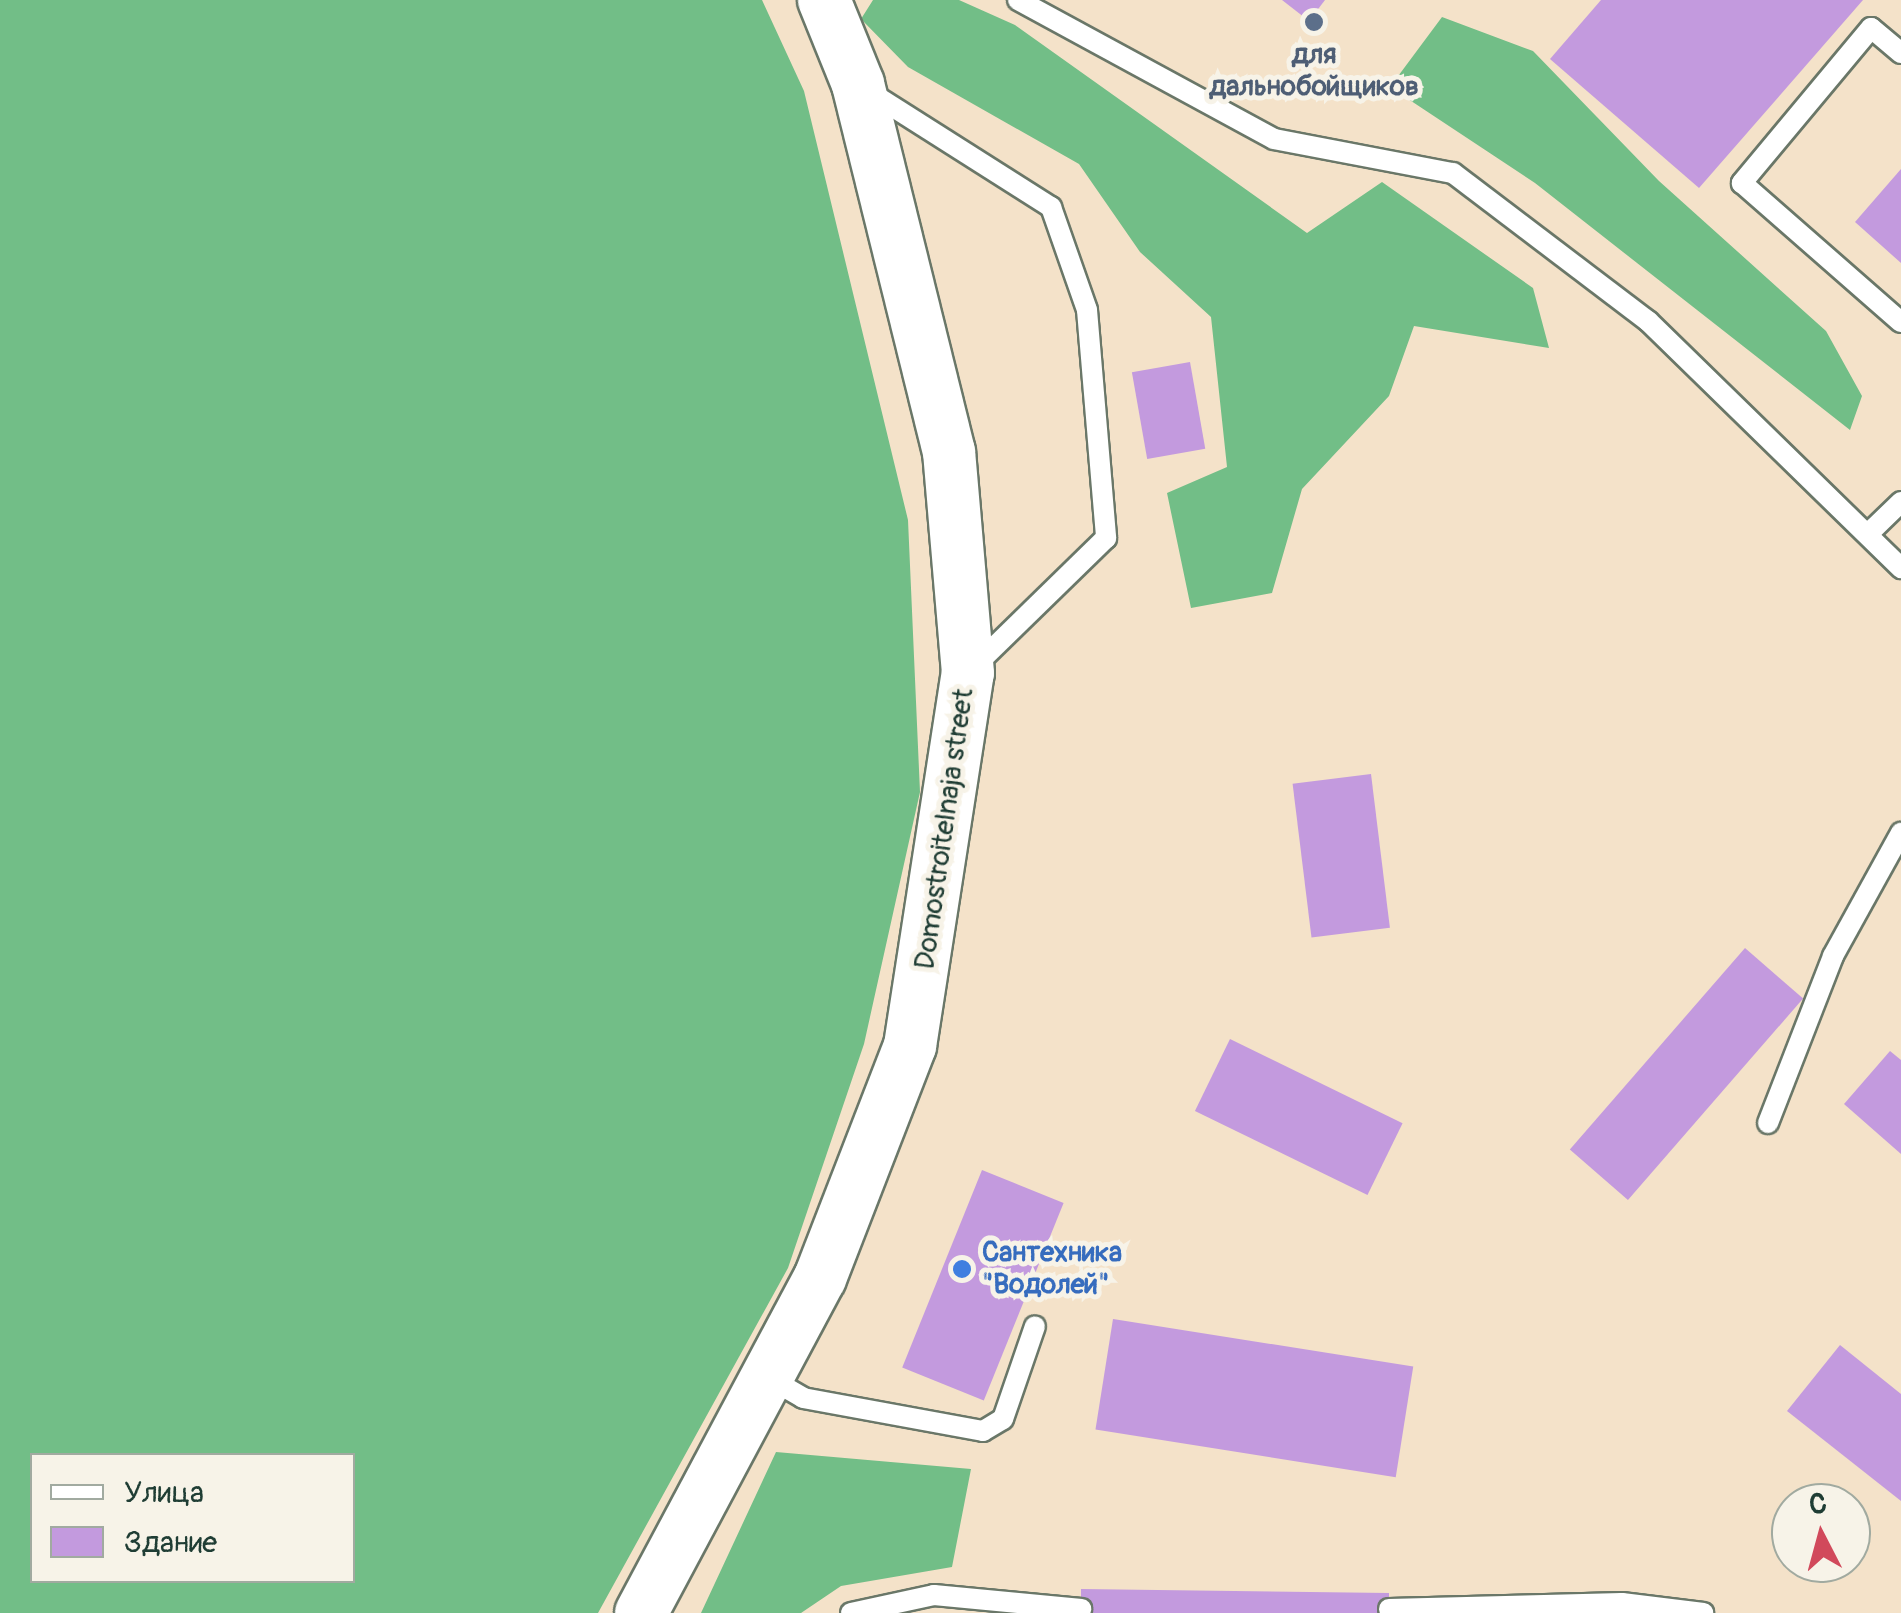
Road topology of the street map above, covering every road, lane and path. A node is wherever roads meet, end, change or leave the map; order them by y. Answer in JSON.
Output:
{"nodes":[{"id":1,"x":824,"y":0,"type":"edge"},
{"id":2,"x":1018,"y":0,"type":"edge"},
{"id":3,"x":1901,"y":53,"type":"edge"},
{"id":4,"x":858,"y":84,"type":"junction"},
{"id":5,"x":1901,"y":322,"type":"edge"},
{"id":6,"x":1901,"y":502,"type":"edge"},
{"id":7,"x":1870,"y":532,"type":"junction"},
{"id":8,"x":1901,"y":568,"type":"edge"},
{"id":9,"x":968,"y":673,"type":"junction"},
{"id":10,"x":1901,"y":833,"type":"edge"},
{"id":11,"x":1768,"y":1123,"type":"dead end"},
{"id":12,"x":1035,"y":1326,"type":"dead end"},
{"id":13,"x":767,"y":1377,"type":"junction"},
{"id":14,"x":1081,"y":1609,"type":"dead end"},
{"id":15,"x":1389,"y":1609,"type":"dead end"},
{"id":16,"x":641,"y":1613,"type":"edge"},
{"id":17,"x":851,"y":1613,"type":"edge"},
{"id":18,"x":1703,"y":1613,"type":"edge"}],
"edges":[{"from":1,"to":4,"type":"street","name":"Domostroitelnaja street"},
{"from":2,"to":7,"type":"lane"},
{"from":3,"to":5,"type":"lane"},
{"from":4,"to":9,"type":"street","name":"Domostroitelnaja street"},
{"from":4,"to":9,"type":"lane"},
{"from":6,"to":7,"type":"lane"},
{"from":7,"to":8,"type":"lane"},
{"from":9,"to":13,"type":"street","name":"Domostroitelnaja street"},
{"from":10,"to":11,"type":"lane"},
{"from":12,"to":13,"type":"lane"},
{"from":13,"to":16,"type":"street","name":"Domostroitelnaja street"},
{"from":14,"to":17,"type":"lane"},
{"from":15,"to":18,"type":"lane"}]}
